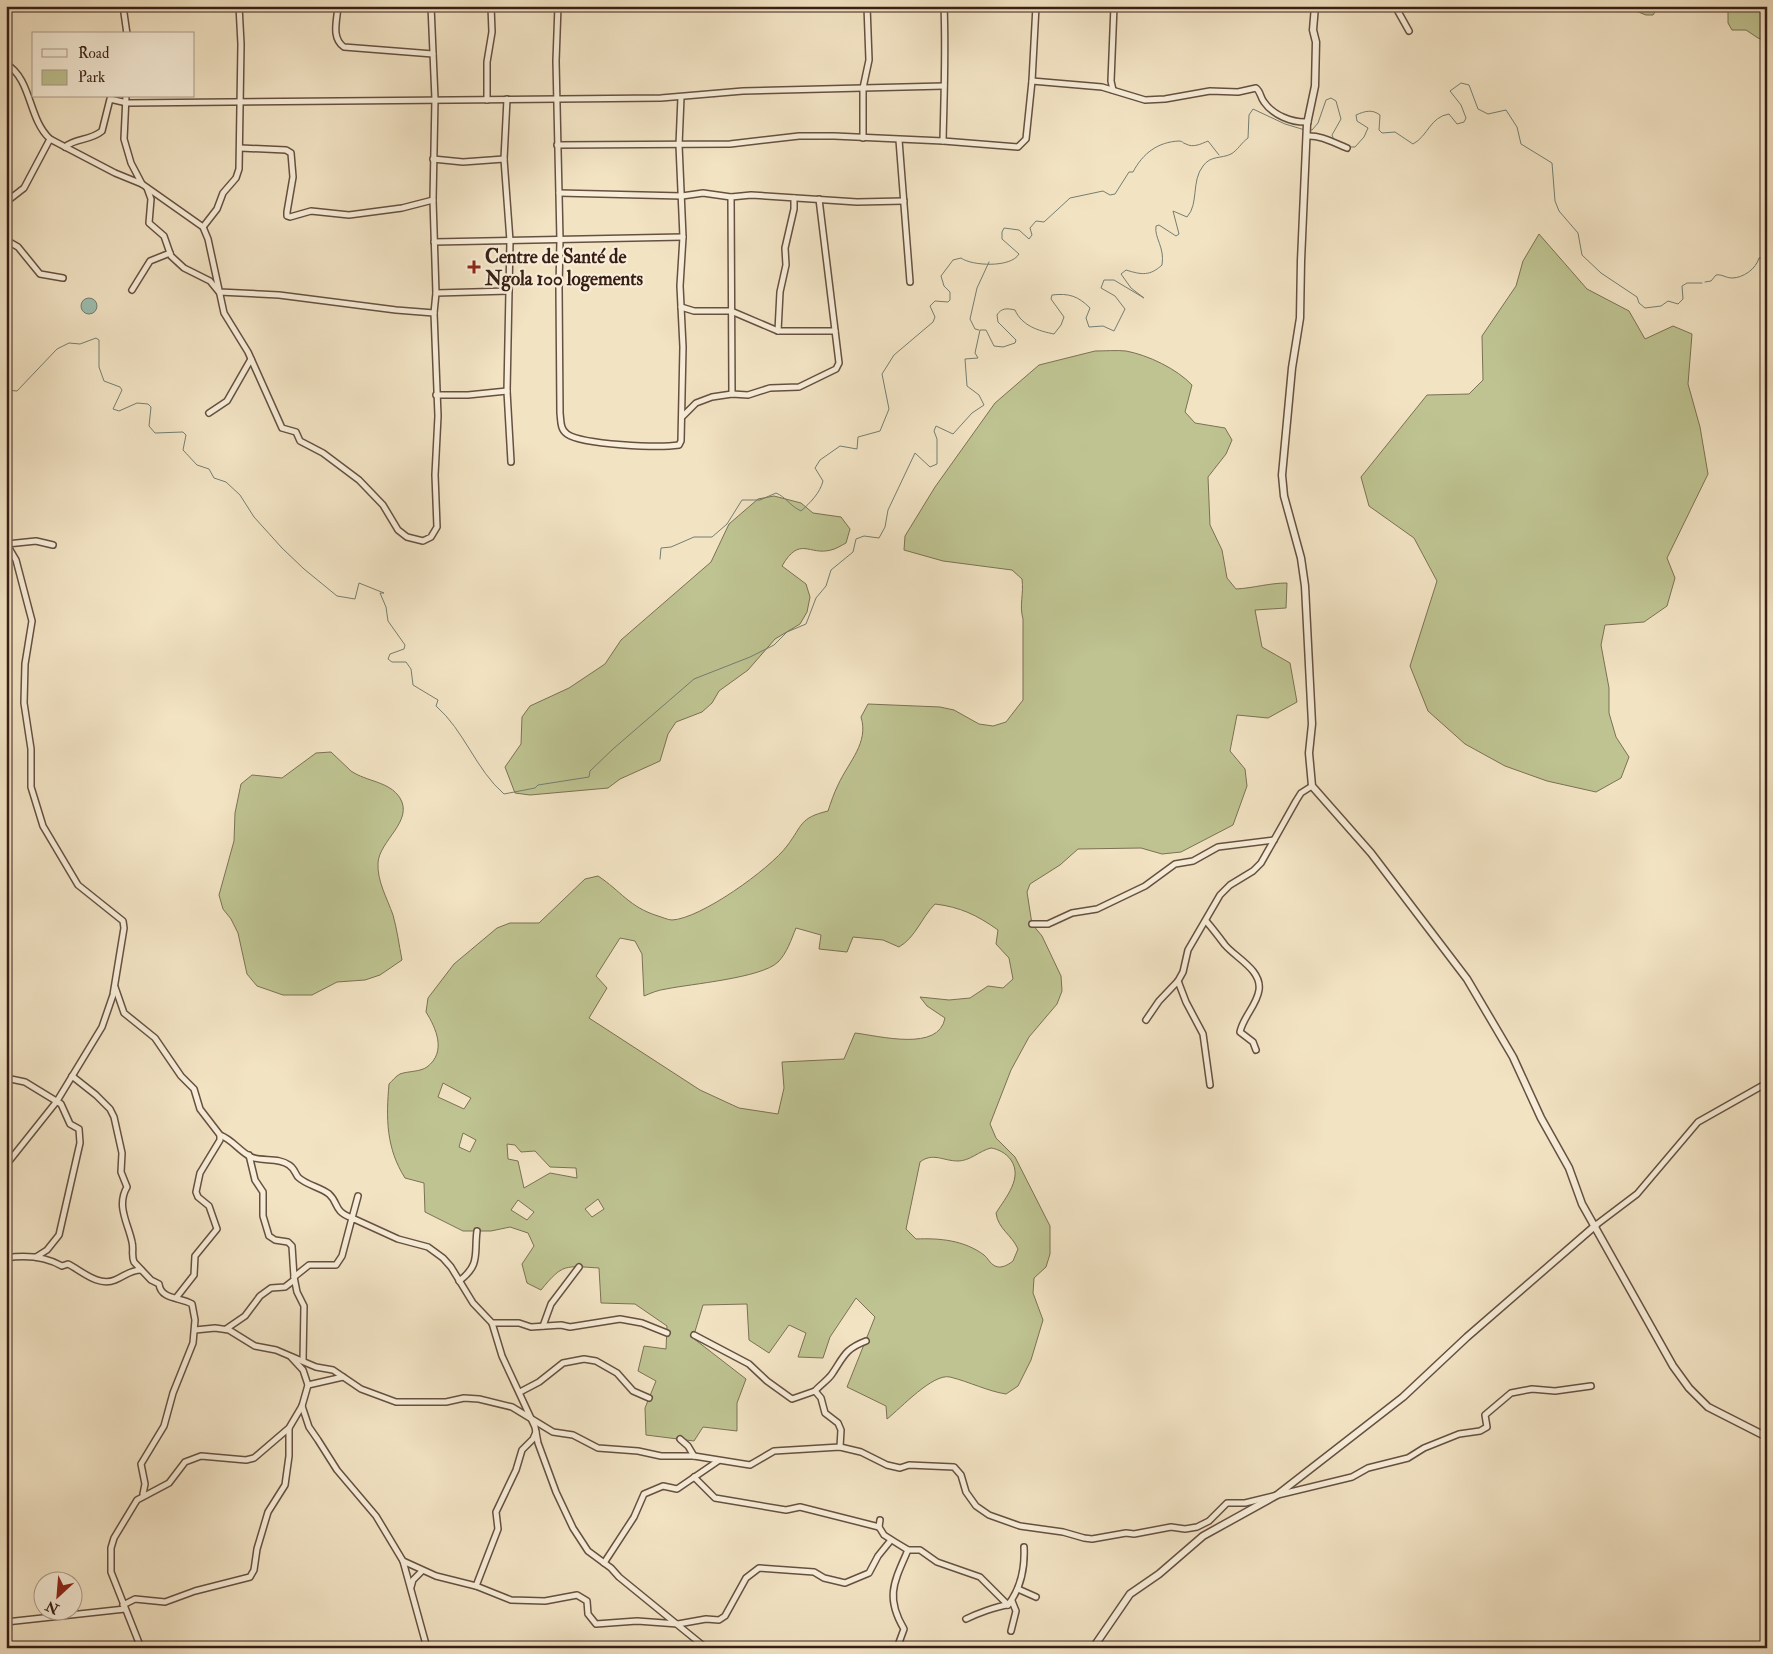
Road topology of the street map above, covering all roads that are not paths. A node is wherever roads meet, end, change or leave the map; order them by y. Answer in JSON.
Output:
{"nodes":[{"id":1,"x":123,"y":6,"type":"edge"},
{"id":2,"x":239,"y":6,"type":"edge"},
{"id":3,"x":338,"y":6,"type":"edge"},
{"id":4,"x":431,"y":6,"type":"edge"},
{"id":5,"x":491,"y":6,"type":"edge"},
{"id":6,"x":558,"y":6,"type":"edge"},
{"id":7,"x":868,"y":6,"type":"edge"},
{"id":8,"x":944,"y":6,"type":"edge"},
{"id":9,"x":1036,"y":6,"type":"edge"},
{"id":10,"x":1114,"y":6,"type":"edge"},
{"id":11,"x":1315,"y":6,"type":"edge"},
{"id":12,"x":1395,"y":6,"type":"edge"},
{"id":13,"x":1409,"y":31,"type":"dead end"},
{"id":14,"x":127,"y":32,"type":"edge"},
{"id":15,"x":433,"y":54,"type":"junction"},
{"id":16,"x":6,"y":64,"type":"edge"},
{"id":17,"x":1032,"y":81,"type":"junction"},
{"id":18,"x":944,"y":86,"type":"junction"},
{"id":19,"x":863,"y":88,"type":"junction"},
{"id":20,"x":1113,"y":90,"type":"junction"},
{"id":21,"x":681,"y":96,"type":"junction"},
{"id":22,"x":126,"y":99,"type":"edge"},
{"id":23,"x":435,"y":99,"type":"junction"},
{"id":24,"x":507,"y":99,"type":"junction"},
{"id":25,"x":557,"y":99,"type":"junction"},
{"id":26,"x":240,"y":100,"type":"junction"},
{"id":27,"x":487,"y":100,"type":"junction"},
{"id":28,"x":1307,"y":123,"type":"junction"},
{"id":29,"x":1307,"y":136,"type":"junction"},
{"id":30,"x":863,"y":138,"type":"junction"},
{"id":31,"x":50,"y":139,"type":"junction"},
{"id":32,"x":899,"y":140,"type":"junction"},
{"id":33,"x":943,"y":141,"type":"junction"},
{"id":34,"x":679,"y":145,"type":"junction"},
{"id":35,"x":557,"y":146,"type":"junction"},
{"id":36,"x":65,"y":147,"type":"junction"},
{"id":37,"x":240,"y":148,"type":"junction"},
{"id":38,"x":1347,"y":148,"type":"dead end"},
{"id":39,"x":433,"y":159,"type":"junction"},
{"id":40,"x":504,"y":159,"type":"junction"},
{"id":41,"x":144,"y":186,"type":"junction"},
{"id":42,"x":559,"y":194,"type":"junction"},
{"id":43,"x":682,"y":196,"type":"junction"},
{"id":44,"x":730,"y":197,"type":"junction"},
{"id":45,"x":794,"y":198,"type":"junction"},
{"id":46,"x":819,"y":199,"type":"junction"},
{"id":47,"x":433,"y":200,"type":"junction"},
{"id":48,"x":904,"y":201,"type":"junction"},
{"id":49,"x":6,"y":202,"type":"edge"},
{"id":50,"x":203,"y":227,"type":"junction"},
{"id":51,"x":683,"y":237,"type":"junction"},
{"id":52,"x":6,"y":240,"type":"edge"},
{"id":53,"x":560,"y":240,"type":"junction"},
{"id":54,"x":510,"y":241,"type":"junction"},
{"id":55,"x":434,"y":242,"type":"junction"},
{"id":56,"x":170,"y":253,"type":"junction"},
{"id":57,"x":63,"y":278,"type":"dead end"},
{"id":58,"x":910,"y":282,"type":"dead end"},
{"id":59,"x":132,"y":290,"type":"dead end"},
{"id":60,"x":509,"y":291,"type":"junction"},
{"id":61,"x":219,"y":292,"type":"junction"},
{"id":62,"x":436,"y":293,"type":"junction"},
{"id":63,"x":681,"y":308,"type":"junction"},
{"id":64,"x":731,"y":311,"type":"junction"},
{"id":65,"x":434,"y":313,"type":"junction"},
{"id":66,"x":778,"y":331,"type":"junction"},
{"id":67,"x":835,"y":331,"type":"junction"},
{"id":68,"x":251,"y":358,"type":"junction"},
{"id":69,"x":507,"y":391,"type":"junction"},
{"id":70,"x":732,"y":394,"type":"junction"},
{"id":71,"x":436,"y":395,"type":"junction"},
{"id":72,"x":209,"y":413,"type":"dead end"},
{"id":73,"x":682,"y":417,"type":"junction"},
{"id":74,"x":511,"y":462,"type":"dead end"},
{"id":75,"x":6,"y":544,"type":"edge"},
{"id":76,"x":53,"y":545,"type":"dead end"},
{"id":77,"x":1312,"y":786,"type":"junction"},
{"id":78,"x":1274,"y":840,"type":"junction"},
{"id":79,"x":1206,"y":921,"type":"junction"},
{"id":80,"x":1032,"y":924,"type":"dead end"},
{"id":81,"x":1178,"y":981,"type":"junction"},
{"id":82,"x":114,"y":984,"type":"junction"},
{"id":83,"x":1146,"y":1020,"type":"dead end"},
{"id":84,"x":1256,"y":1050,"type":"dead end"},
{"id":85,"x":72,"y":1076,"type":"junction"},
{"id":86,"x":6,"y":1078,"type":"edge"},
{"id":87,"x":1767,"y":1083,"type":"edge"},
{"id":88,"x":1210,"y":1085,"type":"dead end"},
{"id":89,"x":58,"y":1101,"type":"junction"},
{"id":90,"x":220,"y":1135,"type":"junction"},
{"id":91,"x":249,"y":1155,"type":"junction"},
{"id":92,"x":6,"y":1165,"type":"edge"},
{"id":93,"x":358,"y":1196,"type":"dead end"},
{"id":94,"x":352,"y":1218,"type":"junction"},
{"id":95,"x":1596,"y":1225,"type":"junction"},
{"id":96,"x":477,"y":1231,"type":"dead end"},
{"id":97,"x":36,"y":1257,"type":"junction"},
{"id":98,"x":6,"y":1258,"type":"edge"},
{"id":99,"x":579,"y":1267,"type":"dead end"},
{"id":100,"x":141,"y":1270,"type":"junction"},
{"id":101,"x":294,"y":1279,"type":"junction"},
{"id":102,"x":460,"y":1281,"type":"junction"},
{"id":103,"x":176,"y":1298,"type":"junction"},
{"id":104,"x":492,"y":1323,"type":"junction"},
{"id":105,"x":543,"y":1326,"type":"junction"},
{"id":106,"x":195,"y":1330,"type":"junction"},
{"id":107,"x":226,"y":1330,"type":"junction"},
{"id":108,"x":667,"y":1333,"type":"dead end"},
{"id":109,"x":694,"y":1335,"type":"dead end"},
{"id":110,"x":866,"y":1341,"type":"dead end"},
{"id":111,"x":289,"y":1355,"type":"junction"},
{"id":112,"x":303,"y":1360,"type":"junction"},
{"id":113,"x":343,"y":1377,"type":"junction"},
{"id":114,"x":308,"y":1385,"type":"junction"},
{"id":115,"x":1591,"y":1386,"type":"dead end"},
{"id":116,"x":815,"y":1391,"type":"junction"},
{"id":117,"x":520,"y":1392,"type":"junction"},
{"id":118,"x":649,"y":1398,"type":"dead end"},
{"id":119,"x":302,"y":1406,"type":"junction"},
{"id":120,"x":531,"y":1418,"type":"junction"},
{"id":121,"x":289,"y":1428,"type":"junction"},
{"id":122,"x":536,"y":1432,"type":"junction"},
{"id":123,"x":1767,"y":1437,"type":"edge"},
{"id":124,"x":680,"y":1439,"type":"dead end"},
{"id":125,"x":840,"y":1447,"type":"junction"},
{"id":126,"x":694,"y":1456,"type":"junction"},
{"id":127,"x":720,"y":1460,"type":"junction"},
{"id":128,"x":694,"y":1477,"type":"junction"},
{"id":129,"x":144,"y":1494,"type":"junction"},
{"id":130,"x":1277,"y":1495,"type":"junction"},
{"id":131,"x":880,"y":1520,"type":"dead end"},
{"id":132,"x":879,"y":1527,"type":"junction"},
{"id":133,"x":891,"y":1540,"type":"junction"},
{"id":134,"x":1024,"y":1547,"type":"dead end"},
{"id":135,"x":908,"y":1550,"type":"junction"},
{"id":136,"x":403,"y":1561,"type":"junction"},
{"id":137,"x":604,"y":1563,"type":"junction"},
{"id":138,"x":422,"y":1571,"type":"junction"},
{"id":139,"x":476,"y":1586,"type":"junction"},
{"id":140,"x":411,"y":1588,"type":"junction"},
{"id":141,"x":1018,"y":1589,"type":"junction"},
{"id":142,"x":1036,"y":1597,"type":"dead end"},
{"id":143,"x":1010,"y":1603,"type":"junction"},
{"id":144,"x":124,"y":1607,"type":"junction"},
{"id":145,"x":966,"y":1619,"type":"dead end"},
{"id":146,"x":6,"y":1622,"type":"edge"},
{"id":147,"x":678,"y":1624,"type":"junction"},
{"id":148,"x":1011,"y":1631,"type":"dead end"},
{"id":149,"x":141,"y":1648,"type":"edge"},
{"id":150,"x":427,"y":1648,"type":"edge"},
{"id":151,"x":706,"y":1648,"type":"edge"},
{"id":152,"x":897,"y":1648,"type":"edge"},
{"id":153,"x":1093,"y":1648,"type":"edge"}],
"edges":[{"from":1,"to":14,"type":"street"},
{"from":2,"to":26,"type":"street"},
{"from":3,"to":15,"type":"street"},
{"from":4,"to":15,"type":"street"},
{"from":5,"to":27,"type":"street"},
{"from":6,"to":25,"type":"street"},
{"from":7,"to":19,"type":"street"},
{"from":8,"to":18,"type":"street"},
{"from":9,"to":17,"type":"street"},
{"from":10,"to":20,"type":"street"},
{"from":11,"to":28,"type":"street"},
{"from":12,"to":13,"type":"street"},
{"from":15,"to":23,"type":"street"},
{"from":16,"to":31,"type":"street"},
{"from":17,"to":20,"type":"street"},
{"from":17,"to":33,"type":"street"},
{"from":18,"to":19,"type":"street"},
{"from":18,"to":33,"type":"street"},
{"from":19,"to":21,"type":"street"},
{"from":19,"to":30,"type":"street"},
{"from":20,"to":28,"type":"street"},
{"from":21,"to":25,"type":"street"},
{"from":21,"to":34,"type":"street"},
{"from":22,"to":26,"type":"street"},
{"from":22,"to":36,"type":"street"},
{"from":22,"to":41,"type":"street"},
{"from":23,"to":26,"type":"street"},
{"from":23,"to":27,"type":"street"},
{"from":23,"to":39,"type":"street"},
{"from":24,"to":25,"type":"street"},
{"from":24,"to":27,"type":"street"},
{"from":24,"to":40,"type":"street"},
{"from":25,"to":35,"type":"street"},
{"from":26,"to":37,"type":"street"},
{"from":28,"to":29,"type":"street"},
{"from":29,"to":38,"type":"street"},
{"from":29,"to":77,"type":"street"},
{"from":30,"to":32,"type":"street"},
{"from":30,"to":34,"type":"street"},
{"from":31,"to":36,"type":"street"},
{"from":31,"to":49,"type":"street"},
{"from":32,"to":33,"type":"street"},
{"from":32,"to":48,"type":"street"},
{"from":34,"to":35,"type":"street"},
{"from":34,"to":43,"type":"street"},
{"from":35,"to":42,"type":"street"},
{"from":36,"to":41,"type":"street"},
{"from":37,"to":47,"type":"street"},
{"from":37,"to":50,"type":"street"},
{"from":39,"to":40,"type":"street"},
{"from":39,"to":47,"type":"street"},
{"from":40,"to":54,"type":"street"},
{"from":41,"to":50,"type":"street"},
{"from":41,"to":56,"type":"street"},
{"from":42,"to":43,"type":"street"},
{"from":42,"to":53,"type":"street"},
{"from":43,"to":44,"type":"street"},
{"from":43,"to":51,"type":"street"},
{"from":44,"to":45,"type":"street"},
{"from":44,"to":64,"type":"street"},
{"from":45,"to":46,"type":"street"},
{"from":45,"to":66,"type":"street"},
{"from":46,"to":48,"type":"street"},
{"from":46,"to":67,"type":"street"},
{"from":47,"to":55,"type":"street"},
{"from":48,"to":58,"type":"street"},
{"from":50,"to":61,"type":"street"},
{"from":51,"to":53,"type":"street"},
{"from":51,"to":63,"type":"street"},
{"from":52,"to":57,"type":"street"},
{"from":53,"to":54,"type":"street"},
{"from":53,"to":73,"type":"street"},
{"from":54,"to":55,"type":"street"},
{"from":54,"to":60,"type":"street"},
{"from":55,"to":62,"type":"street"},
{"from":56,"to":59,"type":"street"},
{"from":56,"to":61,"type":"street"},
{"from":60,"to":62,"type":"street"},
{"from":60,"to":69,"type":"street"},
{"from":61,"to":65,"type":"street"},
{"from":61,"to":68,"type":"street"},
{"from":62,"to":65,"type":"street"},
{"from":63,"to":64,"type":"street"},
{"from":63,"to":73,"type":"street"},
{"from":64,"to":66,"type":"street"},
{"from":64,"to":70,"type":"street"},
{"from":65,"to":71,"type":"street"},
{"from":66,"to":67,"type":"street"},
{"from":67,"to":70,"type":"street"},
{"from":68,"to":71,"type":"street"},
{"from":68,"to":72,"type":"street"},
{"from":69,"to":71,"type":"street"},
{"from":69,"to":74,"type":"street"},
{"from":70,"to":73,"type":"street"},
{"from":75,"to":76,"type":"street"},
{"from":75,"to":82,"type":"street"},
{"from":77,"to":78,"type":"street"},
{"from":77,"to":95,"type":"street"},
{"from":78,"to":79,"type":"street"},
{"from":78,"to":80,"type":"street"},
{"from":79,"to":81,"type":"street"},
{"from":79,"to":84,"type":"street"},
{"from":81,"to":83,"type":"street"},
{"from":81,"to":88,"type":"street"},
{"from":82,"to":85,"type":"street"},
{"from":82,"to":90,"type":"street"},
{"from":85,"to":89,"type":"street"},
{"from":85,"to":100,"type":"street"},
{"from":86,"to":89,"type":"street"},
{"from":87,"to":95,"type":"street"},
{"from":89,"to":92,"type":"street"},
{"from":89,"to":97,"type":"street"},
{"from":90,"to":91,"type":"street"},
{"from":90,"to":103,"type":"street"},
{"from":91,"to":94,"type":"street"},
{"from":91,"to":101,"type":"street"},
{"from":93,"to":94,"type":"street"},
{"from":94,"to":101,"type":"street"},
{"from":94,"to":102,"type":"street"},
{"from":95,"to":123,"type":"street"},
{"from":95,"to":130,"type":"street"},
{"from":96,"to":102,"type":"street"},
{"from":97,"to":98,"type":"street"},
{"from":97,"to":100,"type":"street"},
{"from":99,"to":105,"type":"street"},
{"from":100,"to":103,"type":"street"},
{"from":101,"to":107,"type":"street"},
{"from":101,"to":112,"type":"street"},
{"from":102,"to":104,"type":"street"},
{"from":103,"to":106,"type":"street"},
{"from":104,"to":105,"type":"street"},
{"from":104,"to":117,"type":"street"},
{"from":105,"to":108,"type":"street"},
{"from":106,"to":107,"type":"street"},
{"from":106,"to":129,"type":"street"},
{"from":107,"to":111,"type":"street"},
{"from":109,"to":116,"type":"street"},
{"from":110,"to":116,"type":"street"},
{"from":111,"to":112,"type":"street"},
{"from":111,"to":114,"type":"street"},
{"from":112,"to":113,"type":"street"},
{"from":113,"to":114,"type":"street"},
{"from":113,"to":120,"type":"street"},
{"from":114,"to":119,"type":"street"},
{"from":115,"to":130,"type":"street"},
{"from":116,"to":125,"type":"street"},
{"from":117,"to":118,"type":"street"},
{"from":117,"to":120,"type":"street"},
{"from":119,"to":121,"type":"street"},
{"from":119,"to":136,"type":"street"},
{"from":120,"to":122,"type":"street"},
{"from":120,"to":126,"type":"street"},
{"from":121,"to":129,"type":"street"},
{"from":121,"to":144,"type":"street"},
{"from":122,"to":137,"type":"street"},
{"from":122,"to":139,"type":"street"},
{"from":124,"to":126,"type":"street"},
{"from":125,"to":127,"type":"street"},
{"from":125,"to":130,"type":"street"},
{"from":126,"to":127,"type":"street"},
{"from":127,"to":128,"type":"street"},
{"from":128,"to":132,"type":"street"},
{"from":128,"to":137,"type":"street"},
{"from":129,"to":144,"type":"street"},
{"from":130,"to":153,"type":"street"},
{"from":131,"to":132,"type":"street"},
{"from":132,"to":133,"type":"street"},
{"from":133,"to":135,"type":"street"},
{"from":133,"to":147,"type":"street"},
{"from":134,"to":141,"type":"street"},
{"from":135,"to":143,"type":"street"},
{"from":135,"to":152,"type":"street"},
{"from":136,"to":138,"type":"street"},
{"from":136,"to":140,"type":"street"},
{"from":137,"to":147,"type":"street"},
{"from":138,"to":139,"type":"street"},
{"from":138,"to":140,"type":"street"},
{"from":139,"to":147,"type":"street"},
{"from":140,"to":150,"type":"street"},
{"from":141,"to":142,"type":"street"},
{"from":141,"to":143,"type":"street"},
{"from":143,"to":145,"type":"street"},
{"from":143,"to":148,"type":"street"},
{"from":144,"to":146,"type":"street"},
{"from":144,"to":149,"type":"street"},
{"from":147,"to":151,"type":"street"}]}
